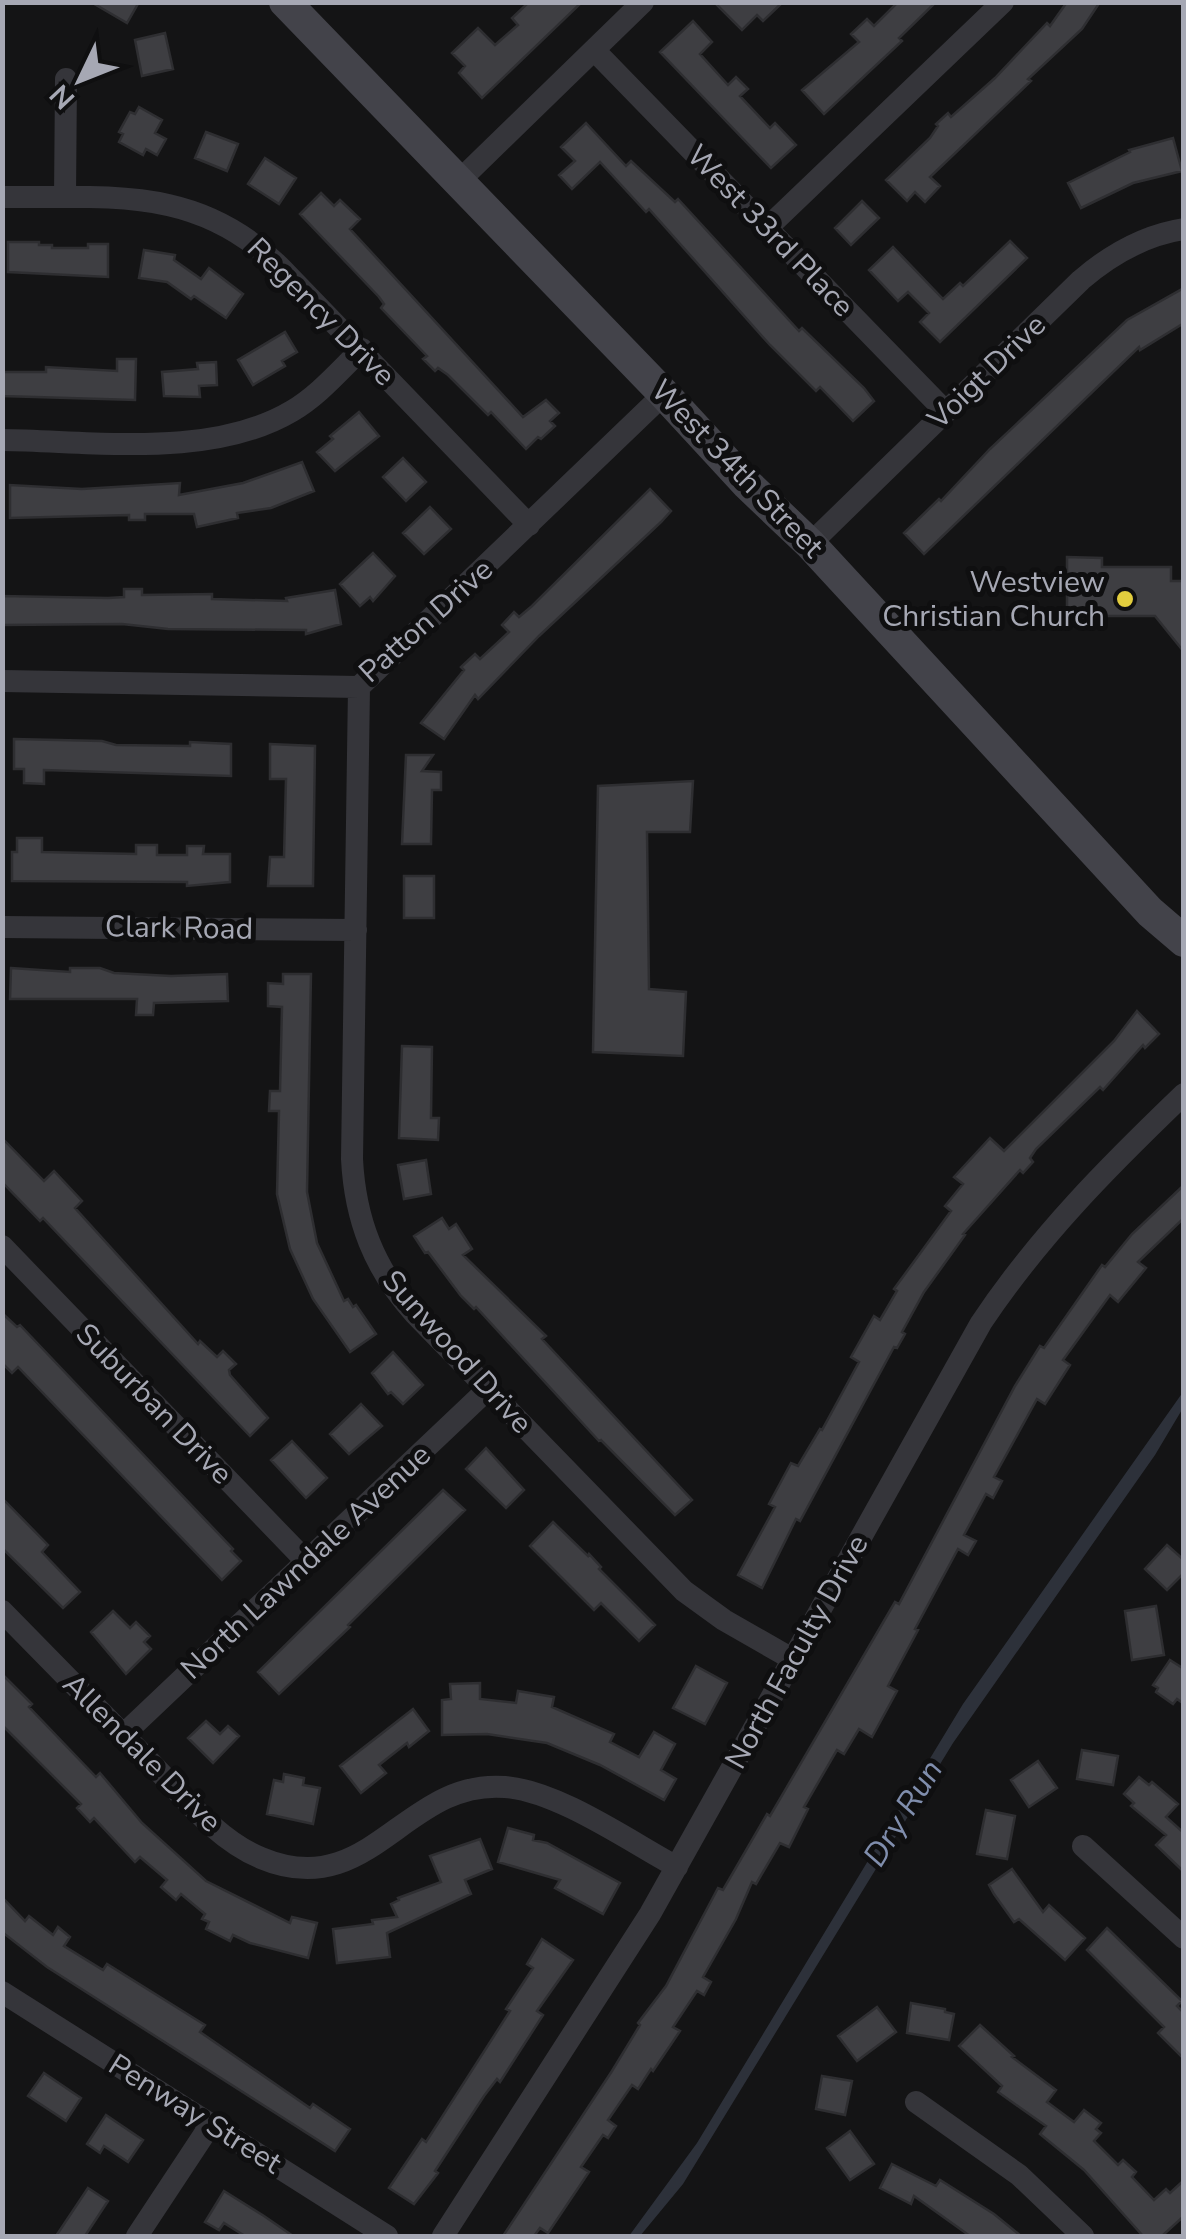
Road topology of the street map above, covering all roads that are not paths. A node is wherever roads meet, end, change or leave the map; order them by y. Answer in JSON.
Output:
{"nodes":[{"id":1,"x":284,"y":2,"type":"edge"},
{"id":2,"x":644,"y":2,"type":"edge"},
{"id":3,"x":1004,"y":2,"type":"edge"},
{"id":4,"x":594,"y":50,"type":"junction"},
{"id":5,"x":66,"y":79,"type":"dead end"},
{"id":6,"x":458,"y":182,"type":"junction"},
{"id":7,"x":2,"y":196,"type":"edge"},
{"id":8,"x":65,"y":197,"type":"junction"},
{"id":9,"x":766,"y":229,"type":"junction"},
{"id":10,"x":1184,"y":229,"type":"edge"},
{"id":11,"x":362,"y":349,"type":"junction"},
{"id":12,"x":664,"y":394,"type":"junction"},
{"id":13,"x":946,"y":412,"type":"junction"},
{"id":14,"x":2,"y":440,"type":"edge"},
{"id":15,"x":529,"y":525,"type":"junction"},
{"id":16,"x":810,"y":544,"type":"junction"},
{"id":17,"x":2,"y":681,"type":"edge"},
{"id":18,"x":358,"y":687,"type":"junction"},
{"id":19,"x":2,"y":927,"type":"edge"},
{"id":20,"x":356,"y":930,"type":"junction"},
{"id":21,"x":1184,"y":942,"type":"edge"},
{"id":22,"x":1184,"y":1094,"type":"edge"},
{"id":23,"x":2,"y":1246,"type":"edge"},
{"id":24,"x":488,"y":1389,"type":"junction"},
{"id":25,"x":306,"y":1561,"type":"junction"},
{"id":26,"x":2,"y":1611,"type":"edge"},
{"id":27,"x":794,"y":1660,"type":"junction"},
{"id":28,"x":123,"y":1735,"type":"junction"},
{"id":29,"x":1083,"y":1846,"type":"dead end"},
{"id":30,"x":677,"y":1867,"type":"junction"},
{"id":31,"x":1184,"y":1938,"type":"edge"},
{"id":32,"x":4,"y":1998,"type":"edge"},
{"id":33,"x":916,"y":2102,"type":"dead end"},
{"id":34,"x":211,"y":2124,"type":"junction"},
{"id":35,"x":137,"y":2236,"type":"edge"},
{"id":36,"x":387,"y":2236,"type":"edge"},
{"id":37,"x":443,"y":2236,"type":"edge"},
{"id":38,"x":1083,"y":2236,"type":"edge"}],
"edges":[{"from":1,"to":6,"type":"street","name":"West 34th Street"},
{"from":2,"to":4,"type":"street"},
{"from":3,"to":9,"type":"street"},
{"from":4,"to":6,"type":"street"},
{"from":4,"to":9,"type":"street","name":"West 33rd Place"},
{"from":5,"to":8,"type":"street"},
{"from":6,"to":12,"type":"street","name":"West 34th Street"},
{"from":7,"to":8,"type":"street","name":"Regency Drive"},
{"from":8,"to":11,"type":"street","name":"Regency Drive"},
{"from":9,"to":13,"type":"street","name":"West 33rd Place"},
{"from":10,"to":13,"type":"street","name":"Voigt Drive"},
{"from":11,"to":14,"type":"street"},
{"from":11,"to":15,"type":"street","name":"Regency Drive"},
{"from":12,"to":15,"type":"street","name":"Patton Drive"},
{"from":12,"to":16,"type":"street","name":"West 34th Street"},
{"from":13,"to":16,"type":"street","name":"Voigt Drive"},
{"from":15,"to":18,"type":"street","name":"Patton Drive"},
{"from":16,"to":21,"type":"street","name":"West 34th Street"},
{"from":17,"to":18,"type":"street","name":"Patton Drive"},
{"from":18,"to":20,"type":"street","name":"Sunwood Drive"},
{"from":19,"to":20,"type":"street","name":"Clark Road"},
{"from":20,"to":24,"type":"street","name":"Sunwood Drive"},
{"from":22,"to":27,"type":"street","name":"North Faculty Drive"},
{"from":23,"to":25,"type":"street","name":"Suburban Drive"},
{"from":24,"to":25,"type":"street","name":"North Lawndale Avenue"},
{"from":24,"to":27,"type":"street","name":"Sunwood Drive"},
{"from":25,"to":28,"type":"street","name":"North Lawndale Avenue"},
{"from":26,"to":28,"type":"street","name":"Allendale Drive"},
{"from":27,"to":30,"type":"street","name":"North Faculty Drive"},
{"from":28,"to":30,"type":"street","name":"Allendale Drive"},
{"from":29,"to":31,"type":"street"},
{"from":30,"to":37,"type":"street","name":"North Faculty Drive"},
{"from":32,"to":34,"type":"street","name":"Penway Street"},
{"from":33,"to":38,"type":"street"},
{"from":34,"to":35,"type":"street"},
{"from":34,"to":36,"type":"street","name":"Penway Street"}]}
